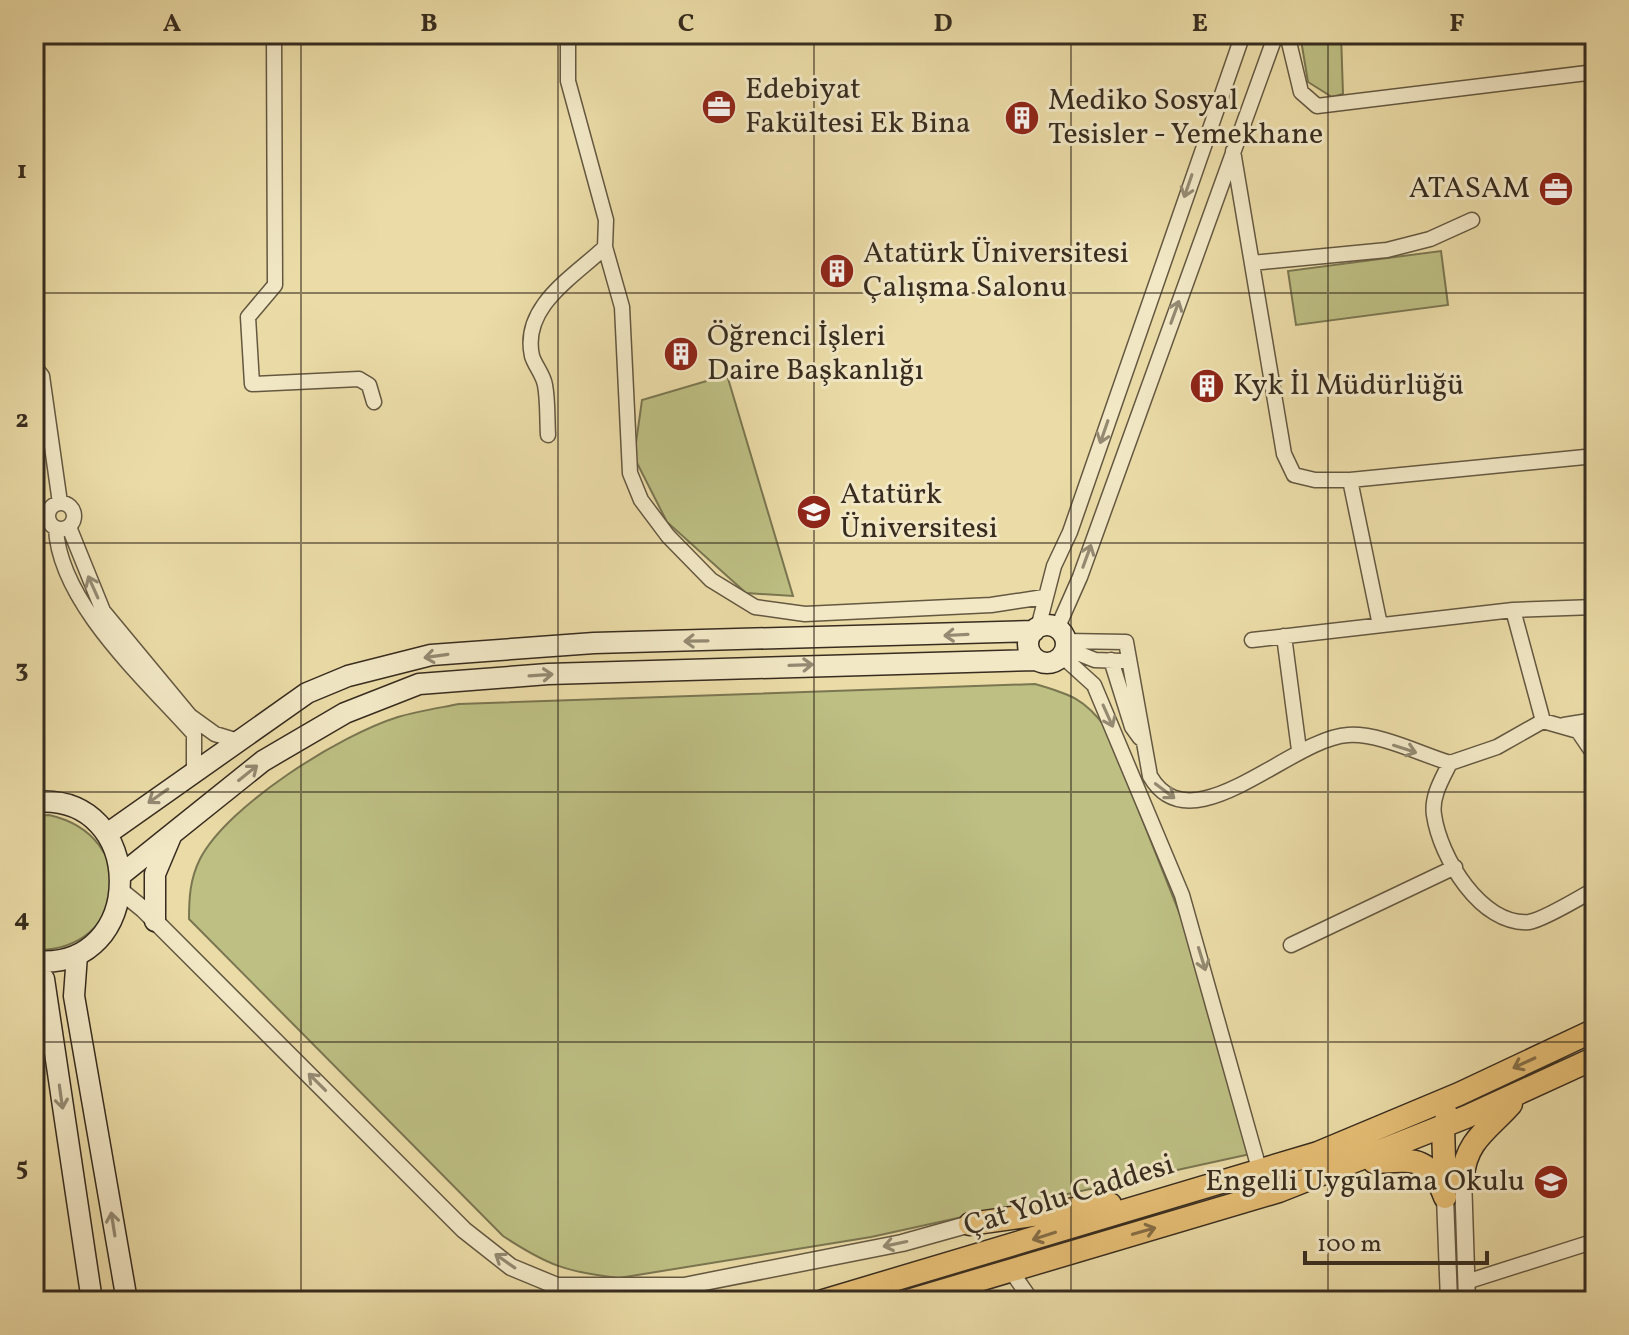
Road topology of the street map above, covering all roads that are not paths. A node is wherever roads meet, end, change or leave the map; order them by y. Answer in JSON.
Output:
{"nodes":[{"id":1,"x":274,"y":34,"type":"edge"},
{"id":2,"x":568,"y":34,"type":"edge"},
{"id":3,"x":1243,"y":34,"type":"edge"},
{"id":4,"x":1276,"y":34,"type":"edge"},
{"id":5,"x":1287,"y":34,"type":"edge"},
{"id":6,"x":1595,"y":72,"type":"edge"},
{"id":7,"x":1233,"y":151,"type":"junction"},
{"id":8,"x":1472,"y":220,"type":"dead end"},
{"id":9,"x":605,"y":247,"type":"junction"},
{"id":10,"x":1252,"y":263,"type":"junction"},
{"id":11,"x":1160,"y":268,"type":"junction"},
{"id":12,"x":1187,"y":277,"type":"junction"},
{"id":13,"x":34,"y":366,"type":"edge"},
{"id":14,"x":374,"y":402,"type":"dead end"},
{"id":15,"x":548,"y":435,"type":"dead end"},
{"id":16,"x":1595,"y":456,"type":"edge"},
{"id":17,"x":1094,"y":461,"type":"junction"},
{"id":18,"x":1119,"y":467,"type":"junction"},
{"id":19,"x":1350,"y":480,"type":"junction"},
{"id":20,"x":48,"y":509,"type":"edge"},
{"id":21,"x":63,"y":527,"type":"junction"},
{"id":22,"x":1044,"y":597,"type":"junction"},
{"id":23,"x":1595,"y":607,"type":"edge"},
{"id":24,"x":1513,"y":610,"type":"junction"},
{"id":25,"x":1380,"y":625,"type":"junction"},
{"id":26,"x":1284,"y":636,"type":"junction"},
{"id":27,"x":1054,"y":639,"type":"junction"},
{"id":28,"x":1252,"y":640,"type":"dead end"},
{"id":29,"x":1037,"y":660,"type":"junction"},
{"id":30,"x":1111,"y":660,"type":"junction"},
{"id":31,"x":1129,"y":661,"type":"junction"},
{"id":32,"x":1595,"y":720,"type":"edge"},
{"id":33,"x":1543,"y":721,"type":"junction"},
{"id":34,"x":1564,"y":725,"type":"junction"},
{"id":35,"x":1578,"y":731,"type":"junction"},
{"id":36,"x":1595,"y":735,"type":"edge"},
{"id":37,"x":238,"y":741,"type":"junction"},
{"id":38,"x":1144,"y":744,"type":"junction"},
{"id":39,"x":1299,"y":750,"type":"junction"},
{"id":40,"x":1595,"y":756,"type":"edge"},
{"id":41,"x":1450,"y":763,"type":"junction"},
{"id":42,"x":194,"y":772,"type":"junction"},
{"id":43,"x":35,"y":800,"type":"edge"},
{"id":44,"x":107,"y":834,"type":"junction"},
{"id":45,"x":171,"y":834,"type":"junction"},
{"id":46,"x":1455,"y":867,"type":"junction"},
{"id":47,"x":122,"y":883,"type":"junction"},
{"id":48,"x":1595,"y":889,"type":"edge"},
{"id":49,"x":155,"y":921,"type":"junction"},
{"id":50,"x":1291,"y":945,"type":"dead end"},
{"id":51,"x":77,"y":955,"type":"junction"},
{"id":52,"x":34,"y":961,"type":"edge"},
{"id":53,"x":34,"y":968,"type":"edge"},
{"id":54,"x":1595,"y":1030,"type":"edge"},
{"id":55,"x":1595,"y":1058,"type":"edge"},
{"id":56,"x":1522,"y":1092,"type":"junction"},
{"id":57,"x":1459,"y":1094,"type":"junction"},
{"id":58,"x":1443,"y":1127,"type":"junction"},
{"id":59,"x":1349,"y":1164,"type":"junction"},
{"id":60,"x":1260,"y":1172,"type":"junction"},
{"id":61,"x":1463,"y":1177,"type":"joint"},
{"id":62,"x":1170,"y":1195,"type":"junction"},
{"id":63,"x":1445,"y":1197,"type":"junction"},
{"id":64,"x":970,"y":1224,"type":"joint"},
{"id":65,"x":1595,"y":1241,"type":"edge"},
{"id":66,"x":1011,"y":1271,"type":"junction"},
{"id":67,"x":1466,"y":1282,"type":"junction"},
{"id":68,"x":92,"y":1301,"type":"edge"},
{"id":69,"x":127,"y":1301,"type":"edge"},
{"id":70,"x":823,"y":1301,"type":"edge"},
{"id":71,"x":908,"y":1301,"type":"edge"},
{"id":72,"x":1032,"y":1301,"type":"edge"},
{"id":73,"x":1449,"y":1301,"type":"edge"},
{"id":74,"x":1467,"y":1301,"type":"edge"}],
"edges":[{"from":1,"to":14,"type":"street"},
{"from":2,"to":9,"type":"street"},
{"from":3,"to":11,"type":"street","one_way":true},
{"from":4,"to":7,"type":"street"},
{"from":5,"to":6,"type":"street"},
{"from":7,"to":10,"type":"street"},
{"from":7,"to":12,"type":"street"},
{"from":8,"to":10,"type":"street"},
{"from":9,"to":15,"type":"street"},
{"from":9,"to":22,"type":"street"},
{"from":10,"to":19,"type":"street"},
{"from":11,"to":12,"type":"street"},
{"from":11,"to":17,"type":"street","one_way":true},
{"from":18,"to":12,"type":"street","one_way":true},
{"from":13,"to":20,"type":"street"},
{"from":16,"to":19,"type":"street"},
{"from":17,"to":18,"type":"street"},
{"from":17,"to":22,"type":"street"},
{"from":27,"to":18,"type":"street","one_way":true},
{"from":19,"to":25,"type":"street"},
{"from":20,"to":21,"type":"street"},
{"from":20,"to":21,"type":"street"},
{"from":37,"to":21,"type":"street","one_way":true},
{"from":21,"to":42,"type":"street"},
{"from":22,"to":27,"type":"street"},
{"from":23,"to":24,"type":"street"},
{"from":24,"to":25,"type":"street"},
{"from":24,"to":33,"type":"street"},
{"from":25,"to":26,"type":"street"},
{"from":26,"to":28,"type":"street"},
{"from":26,"to":39,"type":"street"},
{"from":27,"to":29,"type":"main road"},
{"from":27,"to":29,"type":"main road"},
{"from":27,"to":30,"type":"street"},
{"from":27,"to":31,"type":"street"},
{"from":27,"to":37,"type":"main road","one_way":true},
{"from":27,"to":60,"type":"street","one_way":true},
{"from":45,"to":29,"type":"main road","one_way":true},
{"from":30,"to":31,"type":"street"},
{"from":30,"to":38,"type":"street"},
{"from":31,"to":38,"type":"street"},
{"from":32,"to":34,"type":"street"},
{"from":33,"to":34,"type":"street"},
{"from":33,"to":41,"type":"street"},
{"from":34,"to":35,"type":"street"},
{"from":35,"to":36,"type":"street"},
{"from":35,"to":40,"type":"street"},
{"from":37,"to":42,"type":"main road"},
{"from":38,"to":39,"type":"street","one_way":true},
{"from":39,"to":41,"type":"street","one_way":true},
{"from":41,"to":46,"type":"street"},
{"from":42,"to":44,"type":"main road","one_way":true},
{"from":43,"to":44,"type":"main road"},
{"from":44,"to":47,"type":"main road"},
{"from":45,"to":47,"type":"main road"},
{"from":45,"to":49,"type":"main road"},
{"from":46,"to":48,"type":"street"},
{"from":46,"to":50,"type":"street"},
{"from":47,"to":49,"type":"street"},
{"from":47,"to":51,"type":"main road"},
{"from":64,"to":49,"type":"street","one_way":true},
{"from":51,"to":52,"type":"main road"},
{"from":69,"to":51,"type":"main road","one_way":true},
{"from":53,"to":68,"type":"main road","one_way":true},
{"from":54,"to":57,"type":"highway","name":"Çat Yolu Caddesi","one_way":true},
{"from":55,"to":56,"type":"highway","name":"Çat Yolu Caddesi"},
{"from":56,"to":58,"type":"highway","name":"Çat Yolu Caddesi"},
{"from":56,"to":61,"type":"highway"},
{"from":57,"to":58,"type":"highway"},
{"from":57,"to":60,"type":"highway","name":"Çat Yolu Caddesi"},
{"from":58,"to":59,"type":"highway","name":"Çat Yolu Caddesi"},
{"from":58,"to":63,"type":"highway"},
{"from":59,"to":63,"type":"highway"},
{"from":66,"to":59,"type":"highway","name":"Çat Yolu Caddesi","one_way":true},
{"from":60,"to":62,"type":"highway","name":"Çat Yolu Caddesi"},
{"from":61,"to":67,"type":"street"},
{"from":62,"to":64,"type":"highway"},
{"from":62,"to":70,"type":"highway","name":"Çat Yolu Caddesi","one_way":true},
{"from":63,"to":73,"type":"street"},
{"from":65,"to":67,"type":"street"},
{"from":66,"to":71,"type":"highway","name":"Çat Yolu Caddesi"},
{"from":66,"to":72,"type":"street"},
{"from":67,"to":74,"type":"street"}]}
